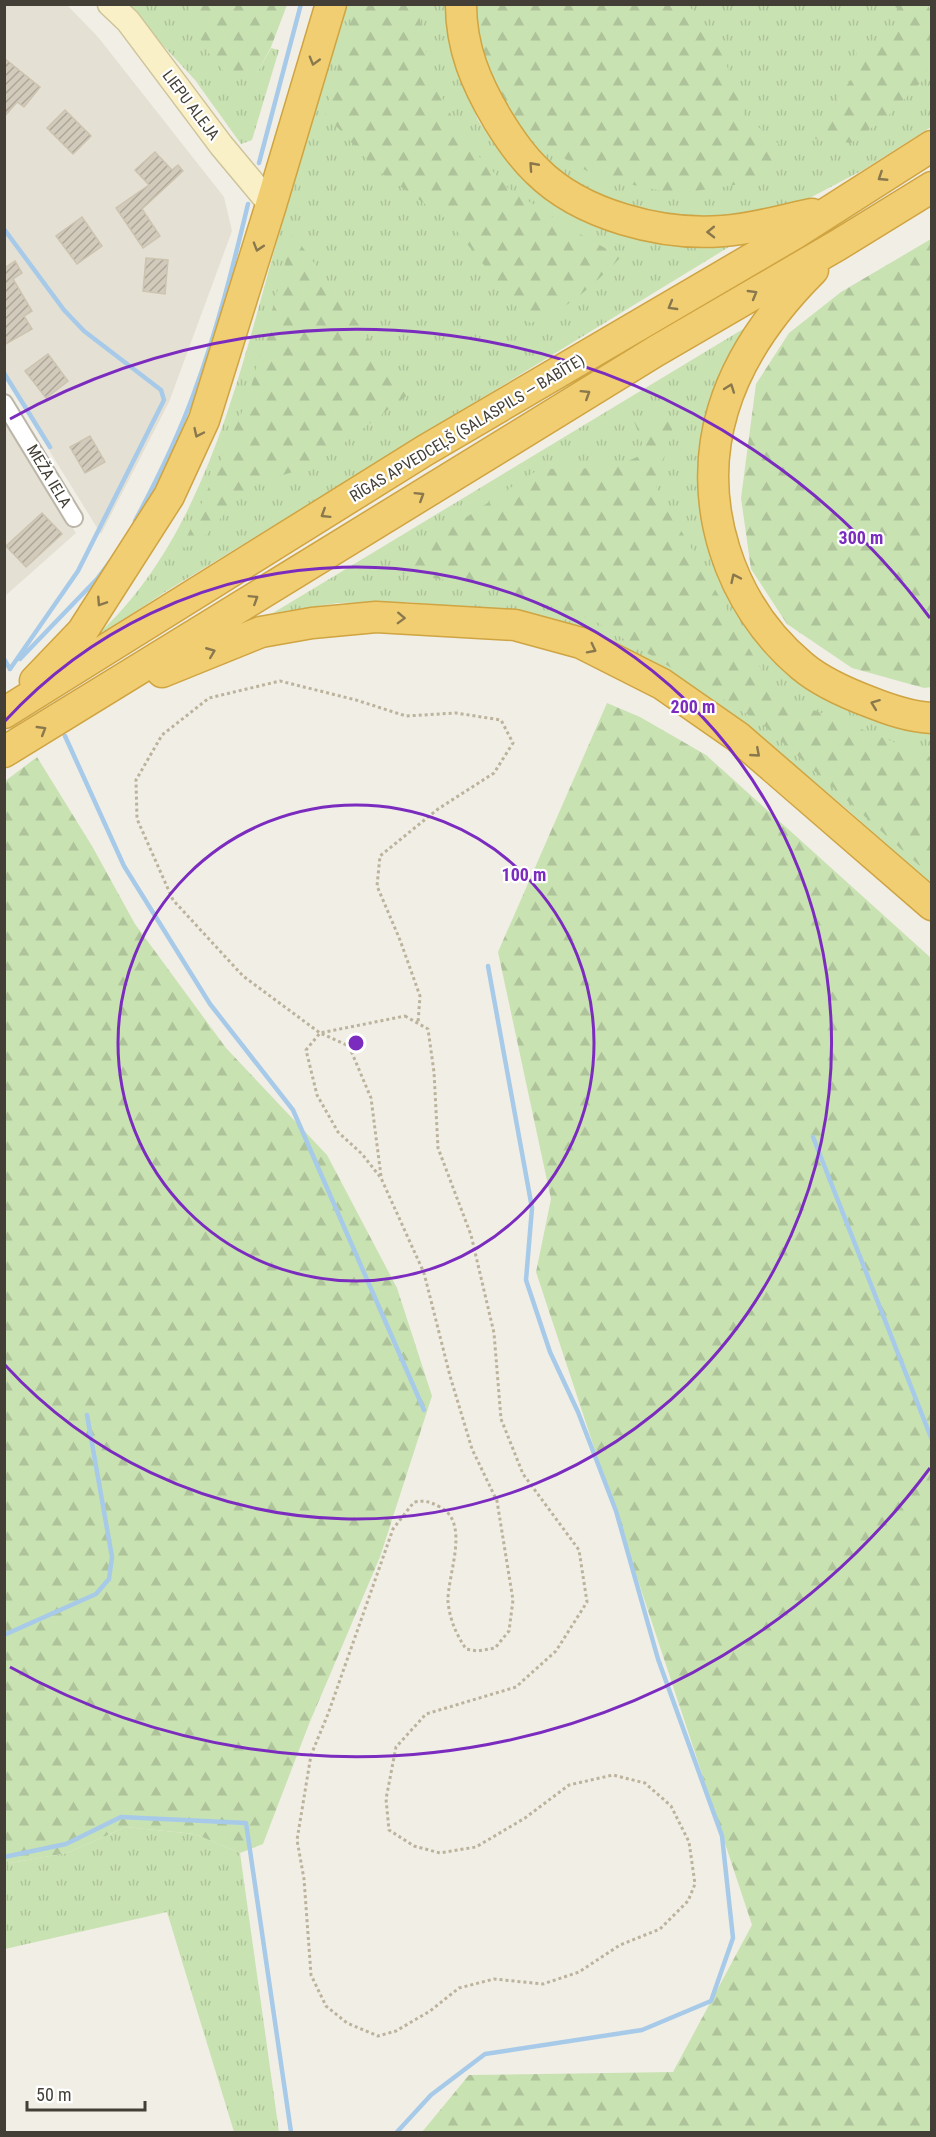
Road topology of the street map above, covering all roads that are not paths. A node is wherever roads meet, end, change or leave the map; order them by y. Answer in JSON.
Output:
{"nodes":[{"id":1,"x":110,"y":4,"type":"edge"},
{"id":2,"x":331,"y":4,"type":"edge"},
{"id":3,"x":461,"y":4,"type":"edge"},
{"id":4,"x":932,"y":146,"type":"edge"},
{"id":5,"x":932,"y":187,"type":"edge"},
{"id":6,"x":271,"y":205,"type":"junction"},
{"id":7,"x":830,"y":211,"type":"junction"},
{"id":8,"x":838,"y":245,"type":"junction"},
{"id":9,"x":4,"y":403,"type":"edge"},
{"id":10,"x":74,"y":518,"type":"dead end"},
{"id":11,"x":79,"y":707,"type":"junction"},
{"id":12,"x":4,"y":711,"type":"edge"},
{"id":13,"x":932,"y":718,"type":"edge"},
{"id":14,"x":4,"y":752,"type":"edge"},
{"id":15,"x":932,"y":905,"type":"edge"}],
"edges":[{"from":1,"to":6,"type":"street","name":"LIEPU ALEJA"},
{"from":2,"to":6,"type":"highway","one_way":true},
{"from":7,"to":3,"type":"highway","one_way":true},
{"from":4,"to":7,"type":"highway","name":"RĪGAS APVEDCEĻŠ (SALASPILS — BABĪTE)","one_way":true},
{"from":5,"to":8,"type":"highway","name":"RĪGAS APVEDCEĻŠ (SALASPILS — BABĪTE)"},
{"from":6,"to":12,"type":"highway","one_way":true},
{"from":7,"to":12,"type":"highway","name":"RĪGAS APVEDCEĻŠ (SALASPILS — BABĪTE)","one_way":true},
{"from":11,"to":8,"type":"highway","name":"RĪGAS APVEDCEĻŠ (SALASPILS — BABĪTE)","one_way":true},
{"from":13,"to":8,"type":"highway","one_way":true},
{"from":9,"to":10,"type":"street","name":"MEŽA IELA"},
{"from":14,"to":11,"type":"highway","name":"RĪGAS APVEDCEĻŠ (SALASPILS — BABĪTE)","one_way":true},
{"from":11,"to":15,"type":"highway","one_way":true}]}
